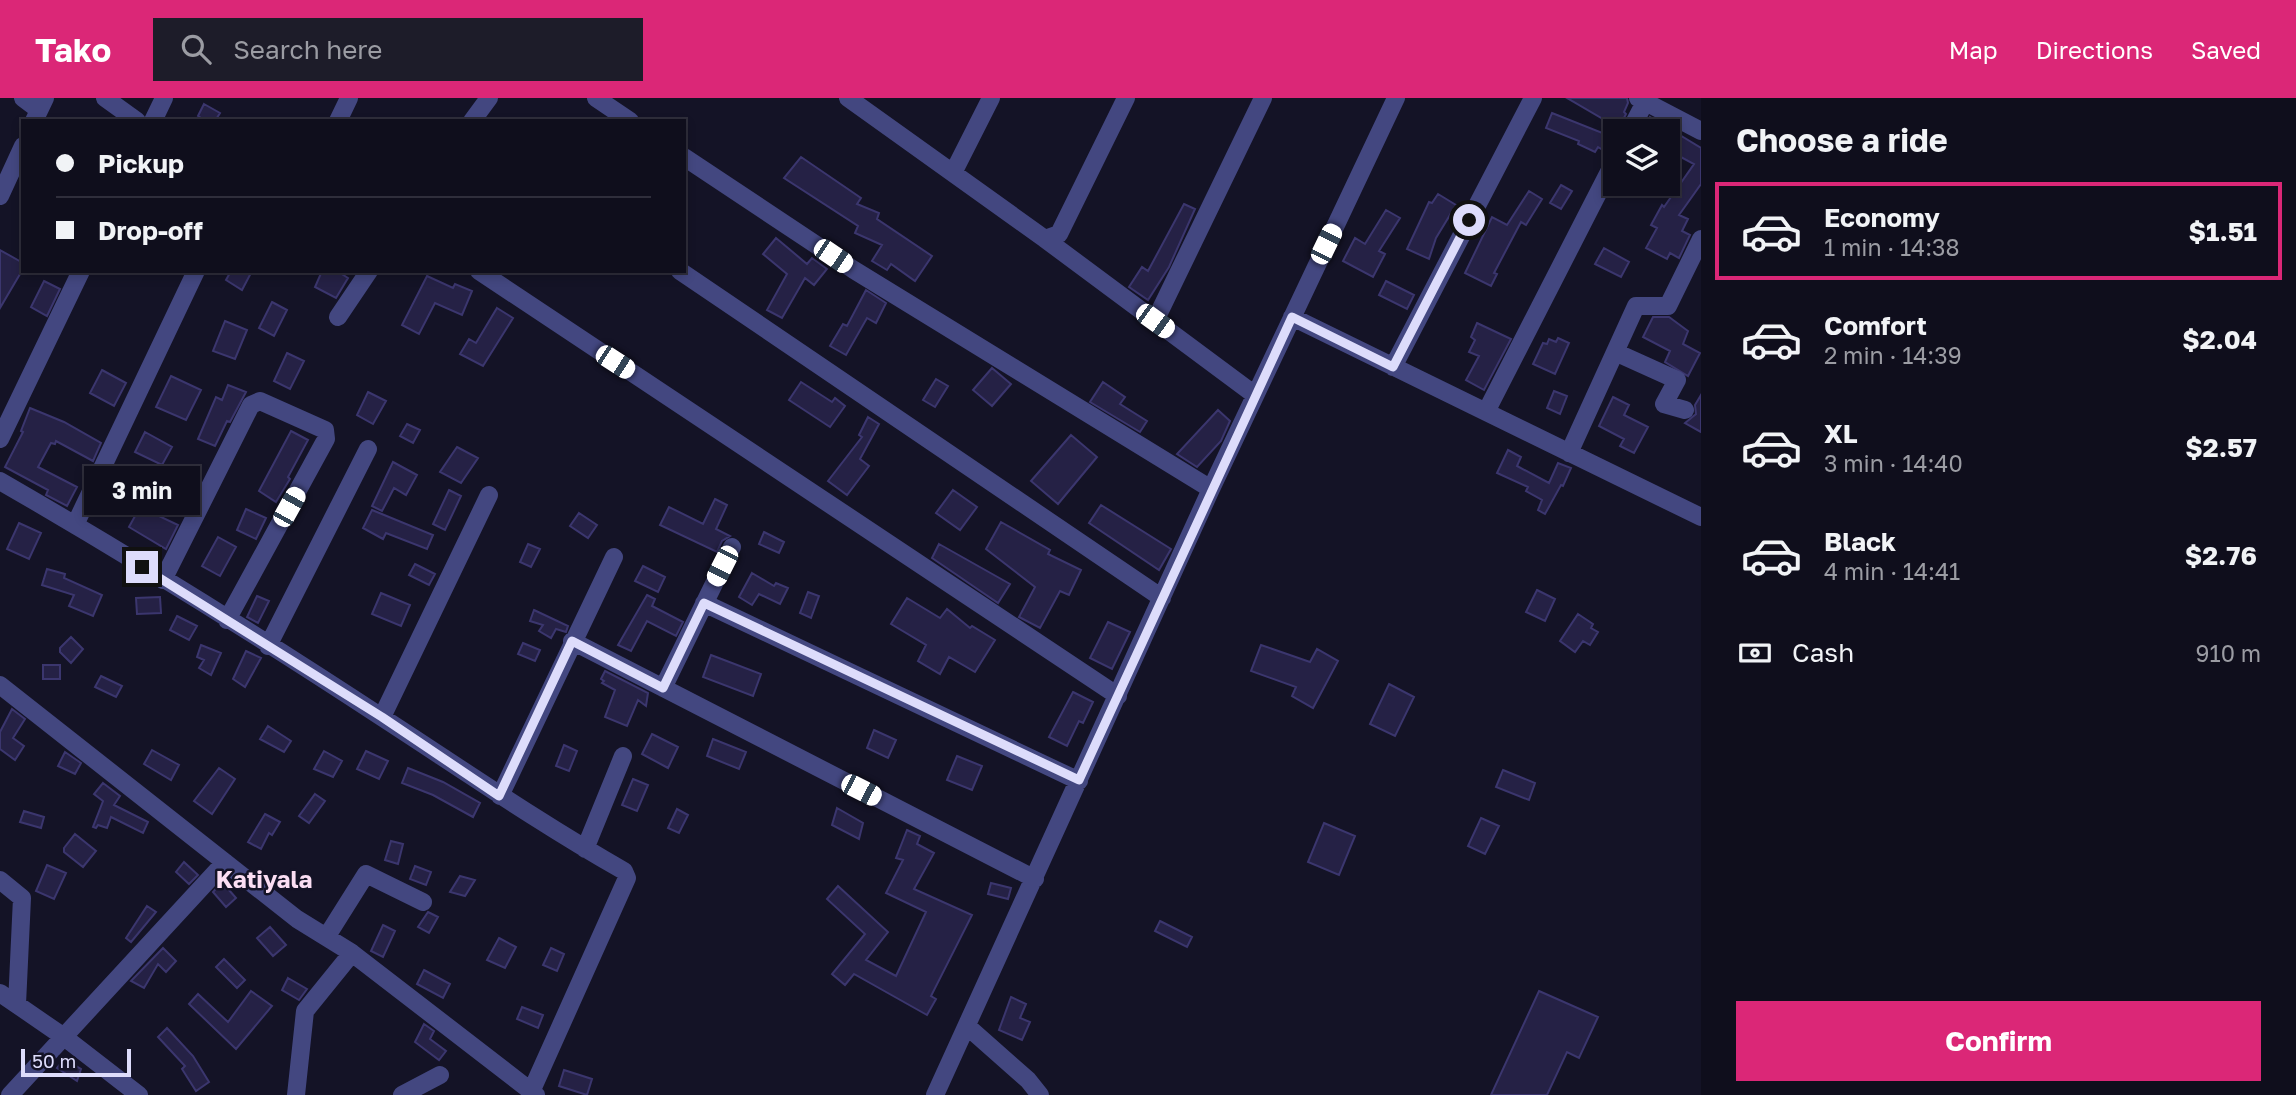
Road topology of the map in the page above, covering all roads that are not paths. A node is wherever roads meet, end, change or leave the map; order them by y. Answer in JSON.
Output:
{"nodes":[{"id":1,"x":23,"y":98,"type":"edge"},
{"id":2,"x":105,"y":98,"type":"edge"},
{"id":3,"x":164,"y":98,"type":"edge"},
{"id":4,"x":349,"y":98,"type":"edge"},
{"id":5,"x":596,"y":98,"type":"edge"},
{"id":6,"x":848,"y":98,"type":"edge"},
{"id":7,"x":991,"y":98,"type":"edge"},
{"id":8,"x":1126,"y":98,"type":"edge"},
{"id":9,"x":1263,"y":98,"type":"edge"},
{"id":10,"x":1396,"y":98,"type":"edge"},
{"id":11,"x":1533,"y":98,"type":"edge"},
{"id":12,"x":1641,"y":100,"type":"edge"},
{"id":13,"x":40,"y":109,"type":"edge"},
{"id":14,"x":134,"y":119,"type":"edge"},
{"id":15,"x":154,"y":119,"type":"edge"},
{"id":16,"x":339,"y":119,"type":"edge"},
{"id":17,"x":627,"y":119,"type":"edge"},
{"id":18,"x":1634,"y":119,"type":"edge"},
{"id":19,"x":1701,"y":131,"type":"edge"},
{"id":20,"x":21,"y":150,"type":"edge"},
{"id":21,"x":686,"y":158,"type":"edge"},
{"id":22,"x":953,"y":173,"type":"junction"},
{"id":23,"x":1603,"y":183,"type":"edge"},
{"id":24,"x":0,"y":196,"type":"edge"},
{"id":25,"x":1045,"y":239,"type":"junction"},
{"id":26,"x":1701,"y":239,"type":"edge"},
{"id":27,"x":80,"y":273,"type":"edge"},
{"id":28,"x":195,"y":273,"type":"edge"},
{"id":29,"x":368,"y":273,"type":"edge"},
{"id":30,"x":482,"y":273,"type":"edge"},
{"id":31,"x":683,"y":273,"type":"edge"},
{"id":32,"x":338,"y":317,"type":"dead end"},
{"id":33,"x":1292,"y":317,"type":"junction"},
{"id":34,"x":1155,"y":321,"type":"junction"},
{"id":35,"x":1615,"y":352,"type":"junction"},
{"id":36,"x":1393,"y":367,"type":"junction"},
{"id":37,"x":1255,"y":395,"type":"junction"},
{"id":38,"x":1685,"y":410,"type":"dead end"},
{"id":39,"x":1486,"y":412,"type":"junction"},
{"id":40,"x":0,"y":439,"type":"edge"},
{"id":41,"x":368,"y":449,"type":"dead end"},
{"id":42,"x":1569,"y":453,"type":"junction"},
{"id":43,"x":0,"y":481,"type":"edge"},
{"id":44,"x":1211,"y":489,"type":"junction"},
{"id":45,"x":489,"y":495,"type":"dead end"},
{"id":46,"x":1701,"y":517,"type":"edge"},
{"id":47,"x":75,"y":525,"type":"junction"},
{"id":48,"x":732,"y":547,"type":"dead end"},
{"id":49,"x":614,"y":557,"type":"dead end"},
{"id":50,"x":163,"y":580,"type":"junction"},
{"id":51,"x":1162,"y":598,"type":"junction"},
{"id":52,"x":704,"y":603,"type":"junction"},
{"id":53,"x":227,"y":620,"type":"junction"},
{"id":54,"x":572,"y":641,"type":"junction"},
{"id":55,"x":268,"y":646,"type":"junction"},
{"id":56,"x":0,"y":685,"type":"edge"},
{"id":57,"x":663,"y":688,"type":"junction"},
{"id":58,"x":1118,"y":696,"type":"junction"},
{"id":59,"x":382,"y":717,"type":"junction"},
{"id":60,"x":623,"y":757,"type":"dead end"},
{"id":61,"x":1079,"y":780,"type":"junction"},
{"id":62,"x":499,"y":796,"type":"junction"},
{"id":63,"x":586,"y":849,"type":"junction"},
{"id":64,"x":225,"y":862,"type":"junction"},
{"id":65,"x":1035,"y":879,"type":"junction"},
{"id":66,"x":0,"y":880,"type":"edge"},
{"id":67,"x":424,"y":902,"type":"dead end"},
{"id":68,"x":327,"y":936,"type":"junction"},
{"id":69,"x":352,"y":953,"type":"junction"},
{"id":70,"x":0,"y":993,"type":"edge"},
{"id":71,"x":16,"y":1004,"type":"junction"},
{"id":72,"x":968,"y":1027,"type":"junction"},
{"id":73,"x":64,"y":1037,"type":"junction"},
{"id":74,"x":440,"y":1075,"type":"dead end"},
{"id":75,"x":1028,"y":1080,"type":"junction"},
{"id":76,"x":534,"y":1093,"type":"edge"},
{"id":77,"x":10,"y":1095,"type":"edge"},
{"id":78,"x":139,"y":1095,"type":"edge"},
{"id":79,"x":296,"y":1095,"type":"edge"},
{"id":80,"x":402,"y":1095,"type":"edge"},
{"id":81,"x":935,"y":1095,"type":"edge"},
{"id":82,"x":1041,"y":1095,"type":"edge"},
{"id":83,"x":1056,"y":1095,"type":"edge"}],
"edges":[{"from":1,"to":13,"type":"street"},
{"from":2,"to":14,"type":"street"},
{"from":3,"to":15,"type":"street"},
{"from":4,"to":16,"type":"street"},
{"from":5,"to":17,"type":"street"},
{"from":6,"to":22,"type":"street"},
{"from":7,"to":22,"type":"street"},
{"from":8,"to":25,"type":"street"},
{"from":9,"to":34,"type":"street"},
{"from":10,"to":33,"type":"street"},
{"from":11,"to":36,"type":"street"},
{"from":12,"to":18,"type":"street"},
{"from":12,"to":19,"type":"street"},
{"from":20,"to":24,"type":"street"},
{"from":21,"to":44,"type":"street"},
{"from":22,"to":25,"type":"street"},
{"from":23,"to":39,"type":"street"},
{"from":25,"to":34,"type":"street"},
{"from":26,"to":35,"type":"street"},
{"from":27,"to":40,"type":"street"},
{"from":28,"to":47,"type":"street"},
{"from":29,"to":32,"type":"street"},
{"from":30,"to":58,"type":"street"},
{"from":31,"to":51,"type":"street"},
{"from":33,"to":36,"type":"street"},
{"from":33,"to":37,"type":"street"},
{"from":34,"to":37,"type":"street"},
{"from":35,"to":38,"type":"street"},
{"from":35,"to":42,"type":"street"},
{"from":36,"to":39,"type":"street"},
{"from":37,"to":44,"type":"street"},
{"from":39,"to":42,"type":"street"},
{"from":41,"to":55,"type":"street"},
{"from":42,"to":46,"type":"street"},
{"from":43,"to":47,"type":"street"},
{"from":44,"to":51,"type":"street"},
{"from":45,"to":59,"type":"street"},
{"from":47,"to":50,"type":"street"},
{"from":48,"to":52,"type":"street"},
{"from":49,"to":54,"type":"street"},
{"from":50,"to":53,"type":"street"},
{"from":50,"to":53,"type":"street"},
{"from":51,"to":58,"type":"street"},
{"from":52,"to":57,"type":"street"},
{"from":52,"to":61,"type":"street"},
{"from":53,"to":55,"type":"street"},
{"from":54,"to":57,"type":"street"},
{"from":54,"to":62,"type":"street"},
{"from":55,"to":59,"type":"street"},
{"from":56,"to":64,"type":"street"},
{"from":57,"to":65,"type":"street"},
{"from":58,"to":61,"type":"street"},
{"from":59,"to":62,"type":"street"},
{"from":60,"to":63,"type":"street"},
{"from":61,"to":65,"type":"street"},
{"from":62,"to":63,"type":"street"},
{"from":63,"to":76,"type":"street"},
{"from":64,"to":68,"type":"street"},
{"from":64,"to":73,"type":"street"},
{"from":65,"to":72,"type":"street"},
{"from":66,"to":71,"type":"street"},
{"from":67,"to":68,"type":"street"},
{"from":68,"to":69,"type":"street"},
{"from":69,"to":76,"type":"street"},
{"from":69,"to":79,"type":"street"},
{"from":70,"to":71,"type":"street"},
{"from":71,"to":73,"type":"street"},
{"from":72,"to":75,"type":"street"},
{"from":72,"to":81,"type":"street"},
{"from":73,"to":77,"type":"street"},
{"from":73,"to":78,"type":"street"},
{"from":74,"to":80,"type":"street"},
{"from":75,"to":82,"type":"street"},
{"from":75,"to":83,"type":"street"}]}
